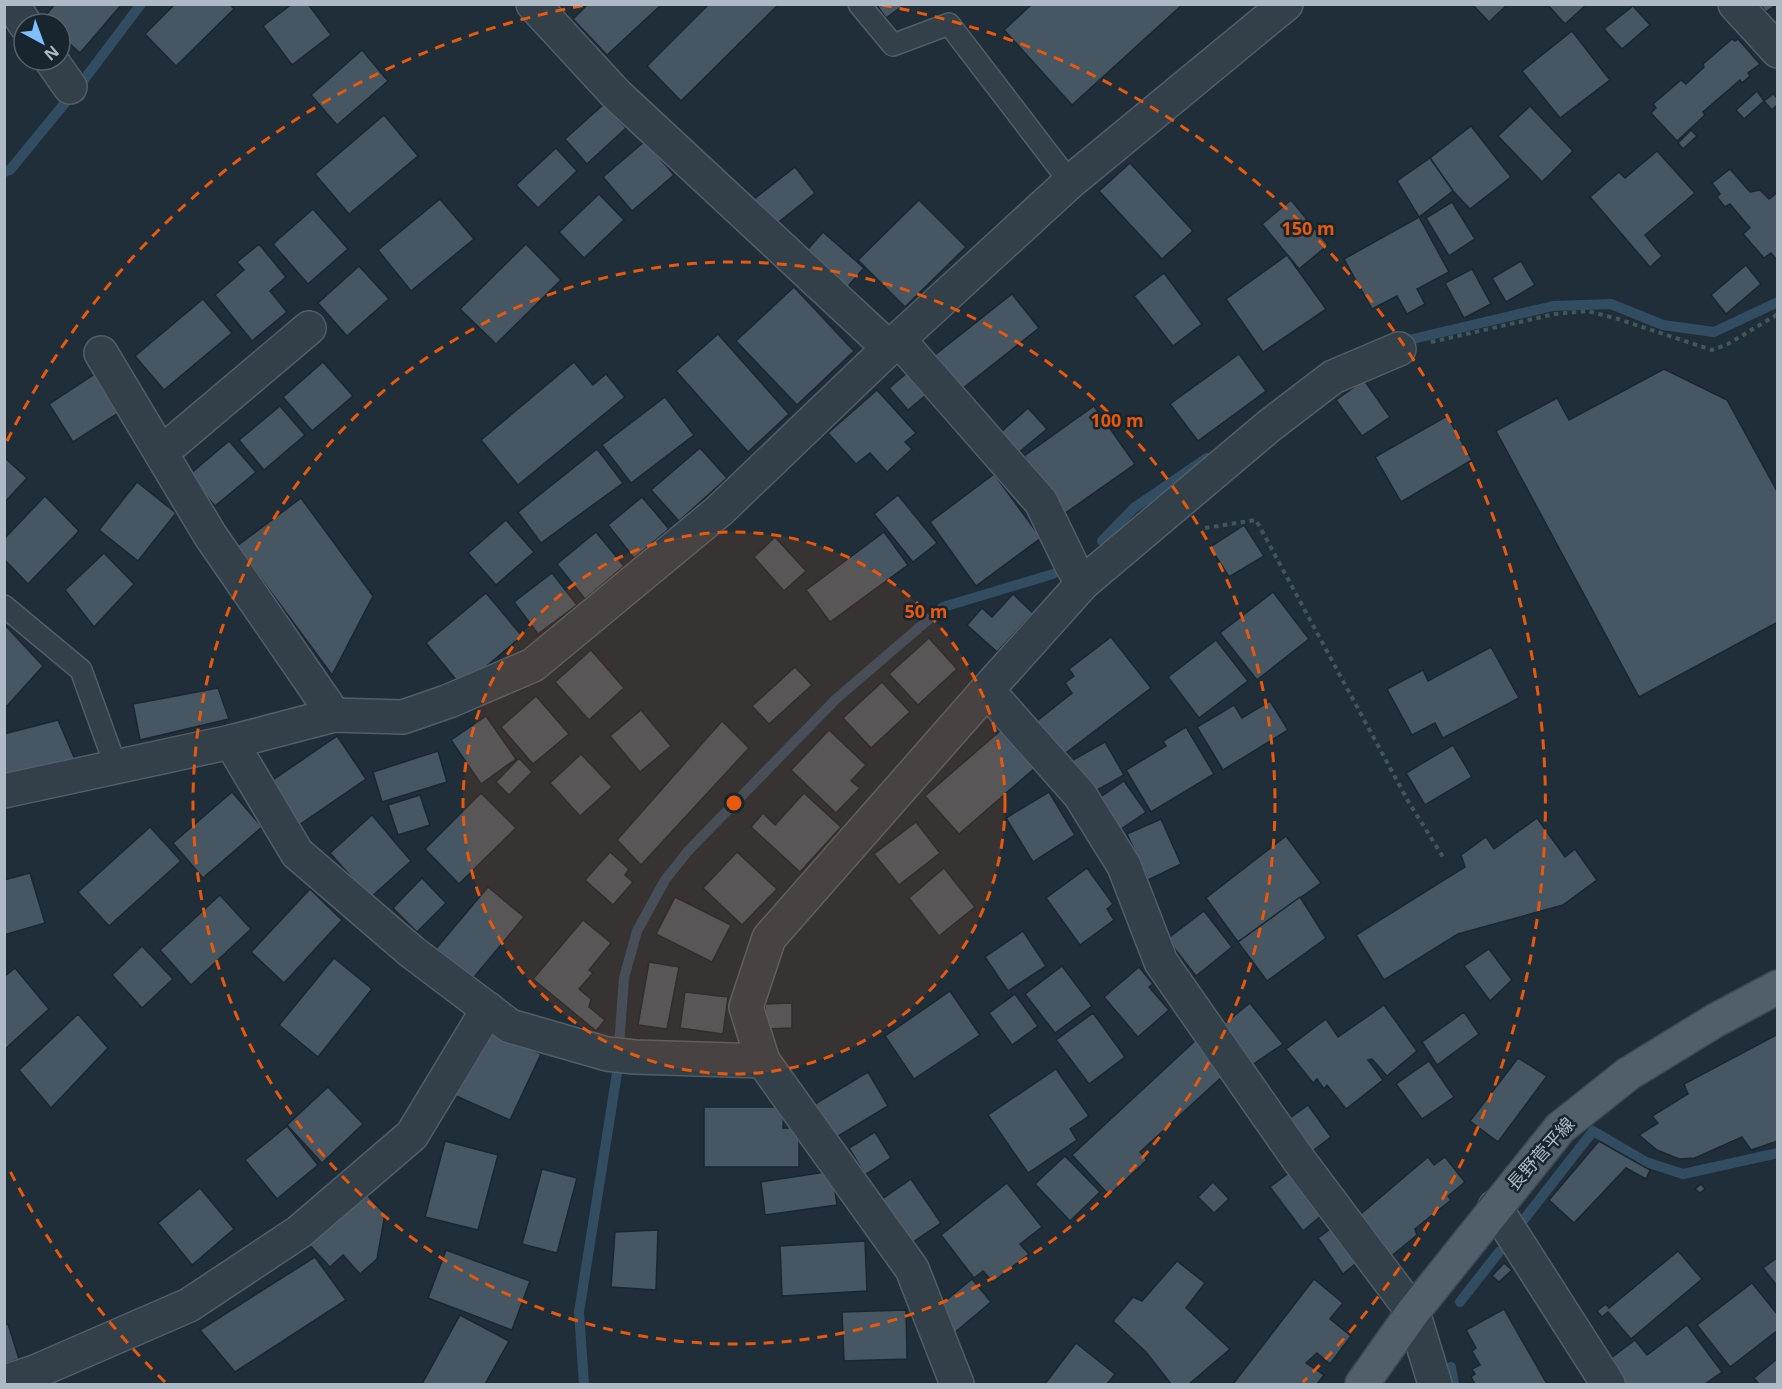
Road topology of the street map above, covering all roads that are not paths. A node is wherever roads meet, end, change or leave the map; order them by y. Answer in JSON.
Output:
{"nodes":[{"id":1,"x":533,"y":4,"type":"edge"},
{"id":2,"x":859,"y":4,"type":"edge"},
{"id":3,"x":1735,"y":4,"type":"edge"},
{"id":4,"x":1281,"y":6,"type":"edge"},
{"id":5,"x":1778,"y":51,"type":"edge"},
{"id":6,"x":59,"y":72,"type":"edge"},
{"id":7,"x":70,"y":87,"type":"dead end"},
{"id":8,"x":1070,"y":182,"type":"junction"},
{"id":9,"x":309,"y":328,"type":"dead end"},
{"id":10,"x":894,"y":344,"type":"junction"},
{"id":11,"x":1399,"y":349,"type":"road end"},
{"id":12,"x":101,"y":353,"type":"dead end"},
{"id":13,"x":161,"y":453,"type":"junction"},
{"id":14,"x":1083,"y":584,"type":"junction"},
{"id":15,"x":4,"y":606,"type":"edge"},
{"id":16,"x":987,"y":690,"type":"junction"},
{"id":17,"x":334,"y":715,"type":"junction"},
{"id":18,"x":231,"y":742,"type":"junction"},
{"id":19,"x":116,"y":767,"type":"junction"},
{"id":20,"x":4,"y":791,"type":"edge"},
{"id":21,"x":1778,"y":987,"type":"edge"},
{"id":22,"x":488,"y":1009,"type":"junction"},
{"id":23,"x":763,"y":1061,"type":"junction"},
{"id":24,"x":1495,"y":1207,"type":"junction"},
{"id":25,"x":1413,"y":1312,"type":"junction"},
{"id":26,"x":4,"y":1382,"type":"edge"},
{"id":27,"x":957,"y":1384,"type":"edge"},
{"id":28,"x":1362,"y":1384,"type":"edge"},
{"id":29,"x":1435,"y":1384,"type":"edge"},
{"id":30,"x":1608,"y":1384,"type":"edge"}],
"edges":[{"from":1,"to":10,"type":"street"},
{"from":2,"to":8,"type":"lane"},
{"from":3,"to":5,"type":"street"},
{"from":4,"to":8,"type":"street"},
{"from":6,"to":7,"type":"street"},
{"from":8,"to":10,"type":"street"},
{"from":9,"to":13,"type":"street"},
{"from":10,"to":14,"type":"street"},
{"from":10,"to":17,"type":"street"},
{"from":11,"to":14,"type":"street"},
{"from":12,"to":13,"type":"street"},
{"from":13,"to":17,"type":"street"},
{"from":14,"to":16,"type":"street"},
{"from":15,"to":19,"type":"lane"},
{"from":16,"to":23,"type":"street"},
{"from":16,"to":25,"type":"street"},
{"from":17,"to":18,"type":"street"},
{"from":18,"to":19,"type":"street"},
{"from":18,"to":22,"type":"street"},
{"from":19,"to":20,"type":"street"},
{"from":21,"to":24,"type":"main road","name":"長野菅平線"},
{"from":22,"to":23,"type":"street"},
{"from":22,"to":26,"type":"street"},
{"from":23,"to":27,"type":"street"},
{"from":24,"to":25,"type":"main road","name":"長野菅平線"},
{"from":24,"to":30,"type":"street"},
{"from":25,"to":28,"type":"main road","name":"長野菅平線"},
{"from":25,"to":29,"type":"street"}]}
